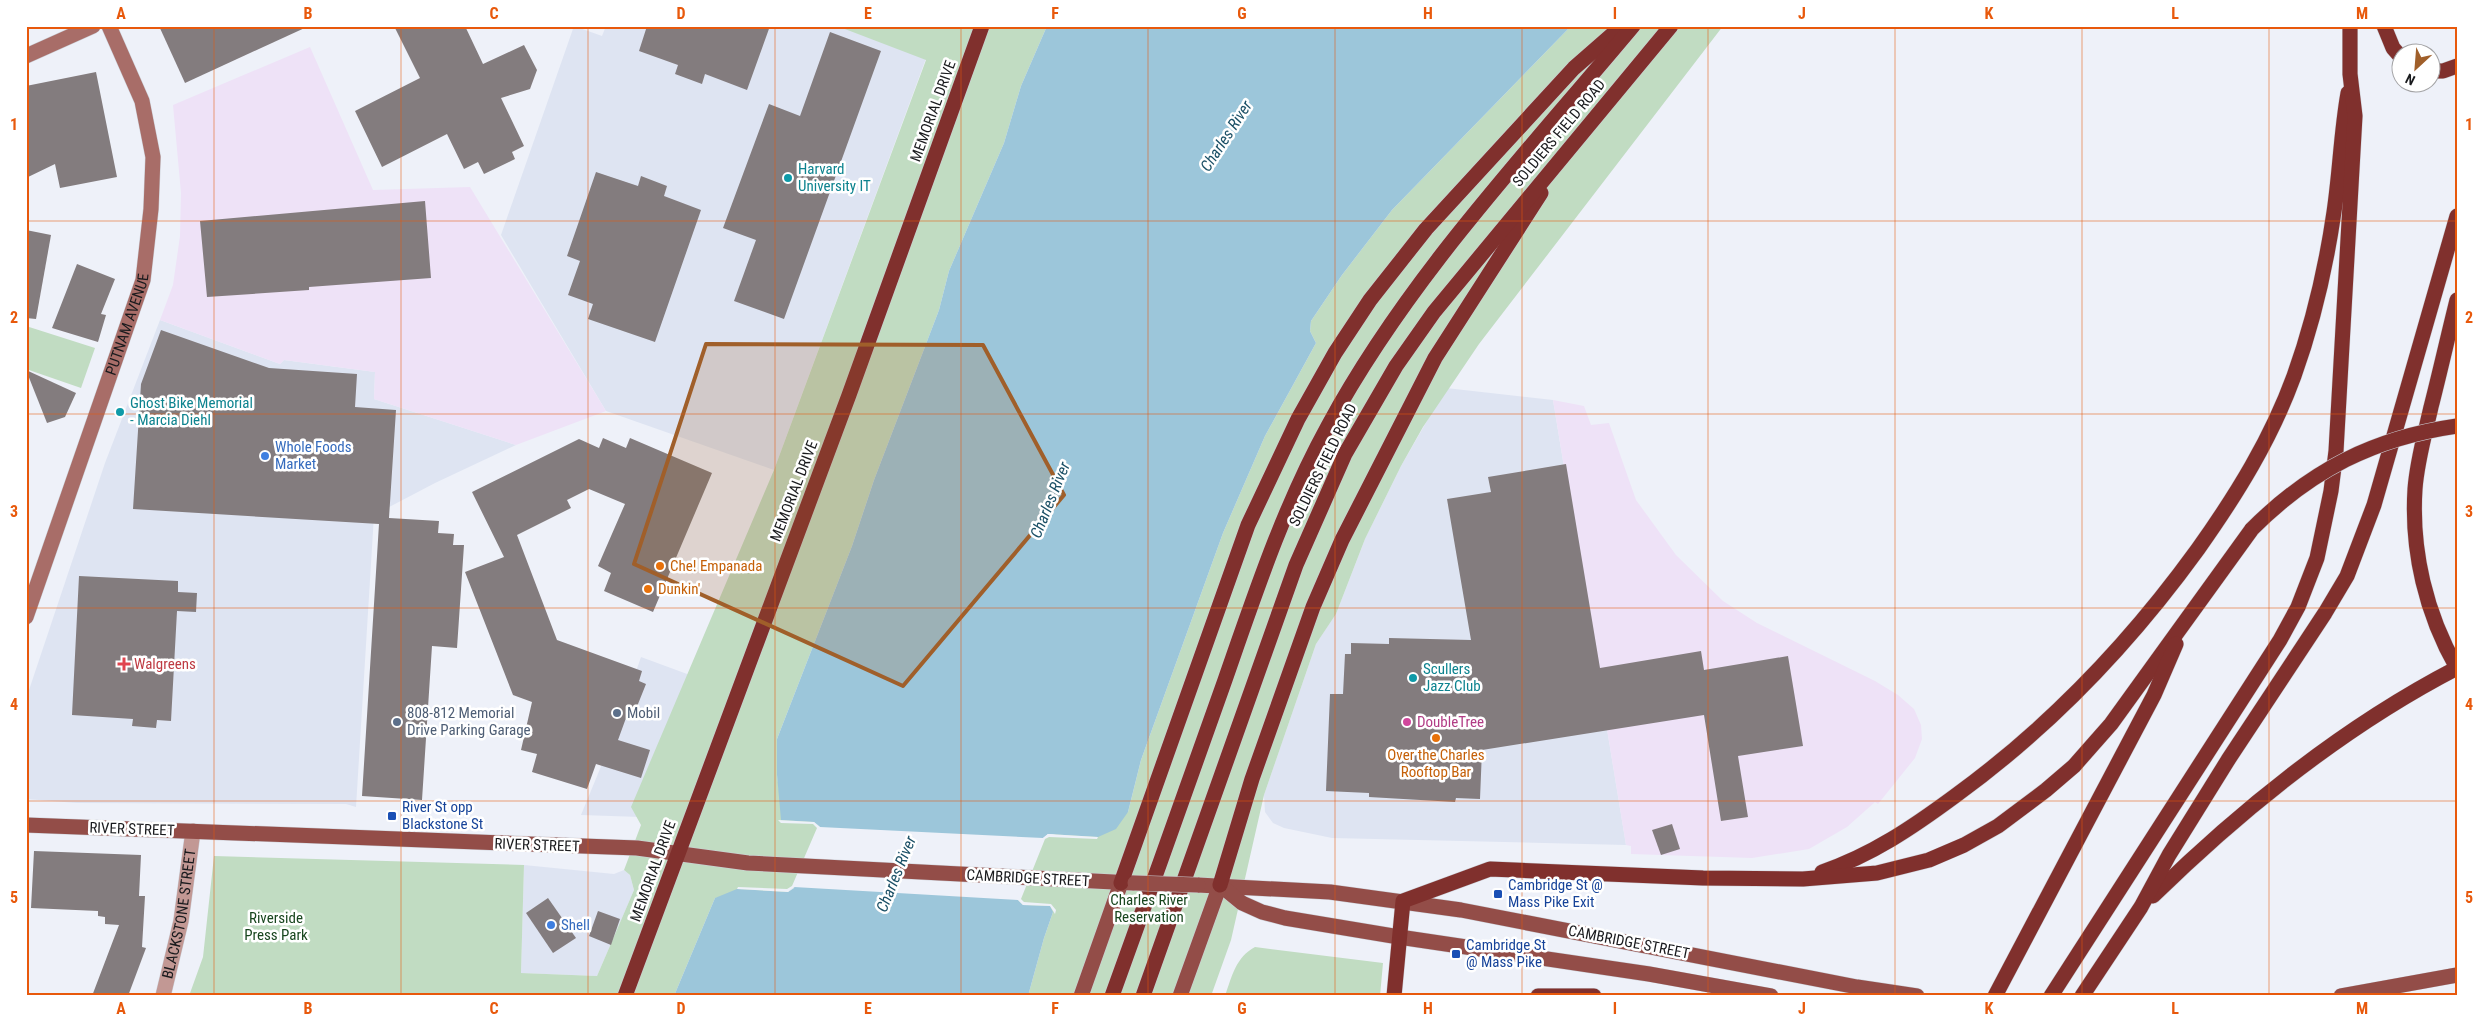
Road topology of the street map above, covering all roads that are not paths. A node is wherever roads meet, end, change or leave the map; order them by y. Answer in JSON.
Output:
{"nodes":[{"id":1,"x":93,"y":26,"type":"edge"},
{"id":2,"x":109,"y":26,"type":"edge"},
{"id":3,"x":982,"y":26,"type":"edge"},
{"id":4,"x":1622,"y":26,"type":"edge"},
{"id":5,"x":1633,"y":26,"type":"edge"},
{"id":6,"x":1671,"y":26,"type":"edge"},
{"id":7,"x":2350,"y":26,"type":"edge"},
{"id":8,"x":2384,"y":26,"type":"edge"},
{"id":9,"x":2391,"y":42,"type":"edge"},
{"id":10,"x":26,"y":56,"type":"edge"},
{"id":11,"x":2453,"y":68,"type":"edge"},
{"id":12,"x":2440,"y":70,"type":"edge"},
{"id":13,"x":2350,"y":74,"type":"junction"},
{"id":14,"x":1566,"y":151,"type":"junction"},
{"id":15,"x":2457,"y":216,"type":"edge"},
{"id":16,"x":2457,"y":300,"type":"edge"},
{"id":17,"x":2457,"y":426,"type":"edge"},
{"id":18,"x":26,"y":617,"type":"edge"},
{"id":19,"x":2184,"y":624,"type":"junction"},
{"id":20,"x":2457,"y":668,"type":"edge"},
{"id":21,"x":26,"y":825,"type":"edge"},
{"id":22,"x":193,"y":831,"type":"junction"},
{"id":23,"x":678,"y":854,"type":"junction"},
{"id":24,"x":896,"y":871,"type":"joint"},
{"id":25,"x":1802,"y":879,"type":"junction"},
{"id":26,"x":1128,"y":883,"type":"junction"},
{"id":27,"x":1220,"y":885,"type":"junction"},
{"id":28,"x":1402,"y":901,"type":"junction"},
{"id":29,"x":2141,"y":907,"type":"junction"},
{"id":30,"x":1399,"y":937,"type":"junction"},
{"id":31,"x":2457,"y":975,"type":"edge"},
{"id":32,"x":1910,"y":995,"type":"edge"},
{"id":33,"x":163,"y":996,"type":"edge"},
{"id":34,"x":625,"y":996,"type":"edge"},
{"id":35,"x":1081,"y":996,"type":"edge"},
{"id":36,"x":1112,"y":996,"type":"edge"},
{"id":37,"x":1143,"y":996,"type":"edge"},
{"id":38,"x":1180,"y":996,"type":"edge"},
{"id":39,"x":1394,"y":996,"type":"edge"},
{"id":40,"x":1538,"y":996,"type":"edge"},
{"id":41,"x":1594,"y":996,"type":"edge"},
{"id":42,"x":1771,"y":996,"type":"edge"},
{"id":43,"x":1995,"y":996,"type":"edge"},
{"id":44,"x":2050,"y":996,"type":"edge"},
{"id":45,"x":2082,"y":996,"type":"edge"},
{"id":46,"x":2341,"y":996,"type":"edge"}],
"edges":[{"from":1,"to":10,"type":"main road"},
{"from":2,"to":18,"type":"main road","name":"PUTNAM AVENUE"},
{"from":3,"to":23,"type":"highway","name":"MEMORIAL DRIVE"},
{"from":4,"to":26,"type":"highway"},
{"from":5,"to":36,"type":"highway","name":"SOLDIERS FIELD ROAD"},
{"from":6,"to":14,"type":"highway","name":"SOLDIERS FIELD ROAD"},
{"from":7,"to":13,"type":"highway"},
{"from":8,"to":9,"type":"highway"},
{"from":11,"to":12,"type":"highway"},
{"from":13,"to":25,"type":"highway"},
{"from":13,"to":44,"type":"highway"},
{"from":14,"to":27,"type":"highway"},
{"from":14,"to":37,"type":"highway","name":"SOLDIERS FIELD ROAD"},
{"from":15,"to":29,"type":"highway"},
{"from":16,"to":20,"type":"highway"},
{"from":17,"to":19,"type":"highway","bridge":true},
{"from":19,"to":25,"type":"highway"},
{"from":19,"to":43,"type":"highway"},
{"from":20,"to":29,"type":"highway"},
{"from":21,"to":22,"type":"main road","name":"RIVER STREET"},
{"from":22,"to":23,"type":"main road","name":"RIVER STREET"},
{"from":22,"to":33,"type":"street","name":"BLACKSTONE STREET"},
{"from":23,"to":24,"type":"main road","name":"RIVER STREET"},
{"from":23,"to":34,"type":"highway","name":"MEMORIAL DRIVE"},
{"from":24,"to":26,"type":"main road","name":"CAMBRIDGE STREET"},
{"from":25,"to":28,"type":"highway"},
{"from":26,"to":27,"type":"main road","name":"CAMBRIDGE STREET","bridge":true},
{"from":26,"to":35,"type":"main road"},
{"from":27,"to":28,"type":"main road","name":"CAMBRIDGE STREET"},
{"from":27,"to":30,"type":"main road","name":"CAMBRIDGE STREET"},
{"from":27,"to":38,"type":"main road"},
{"from":28,"to":30,"type":"highway"},
{"from":28,"to":32,"type":"main road","name":"CAMBRIDGE STREET"},
{"from":29,"to":45,"type":"highway"},
{"from":30,"to":39,"type":"highway"},
{"from":30,"to":42,"type":"main road","name":"CAMBRIDGE STREET"},
{"from":31,"to":46,"type":"main road"},
{"from":40,"to":41,"type":"highway"}]}
